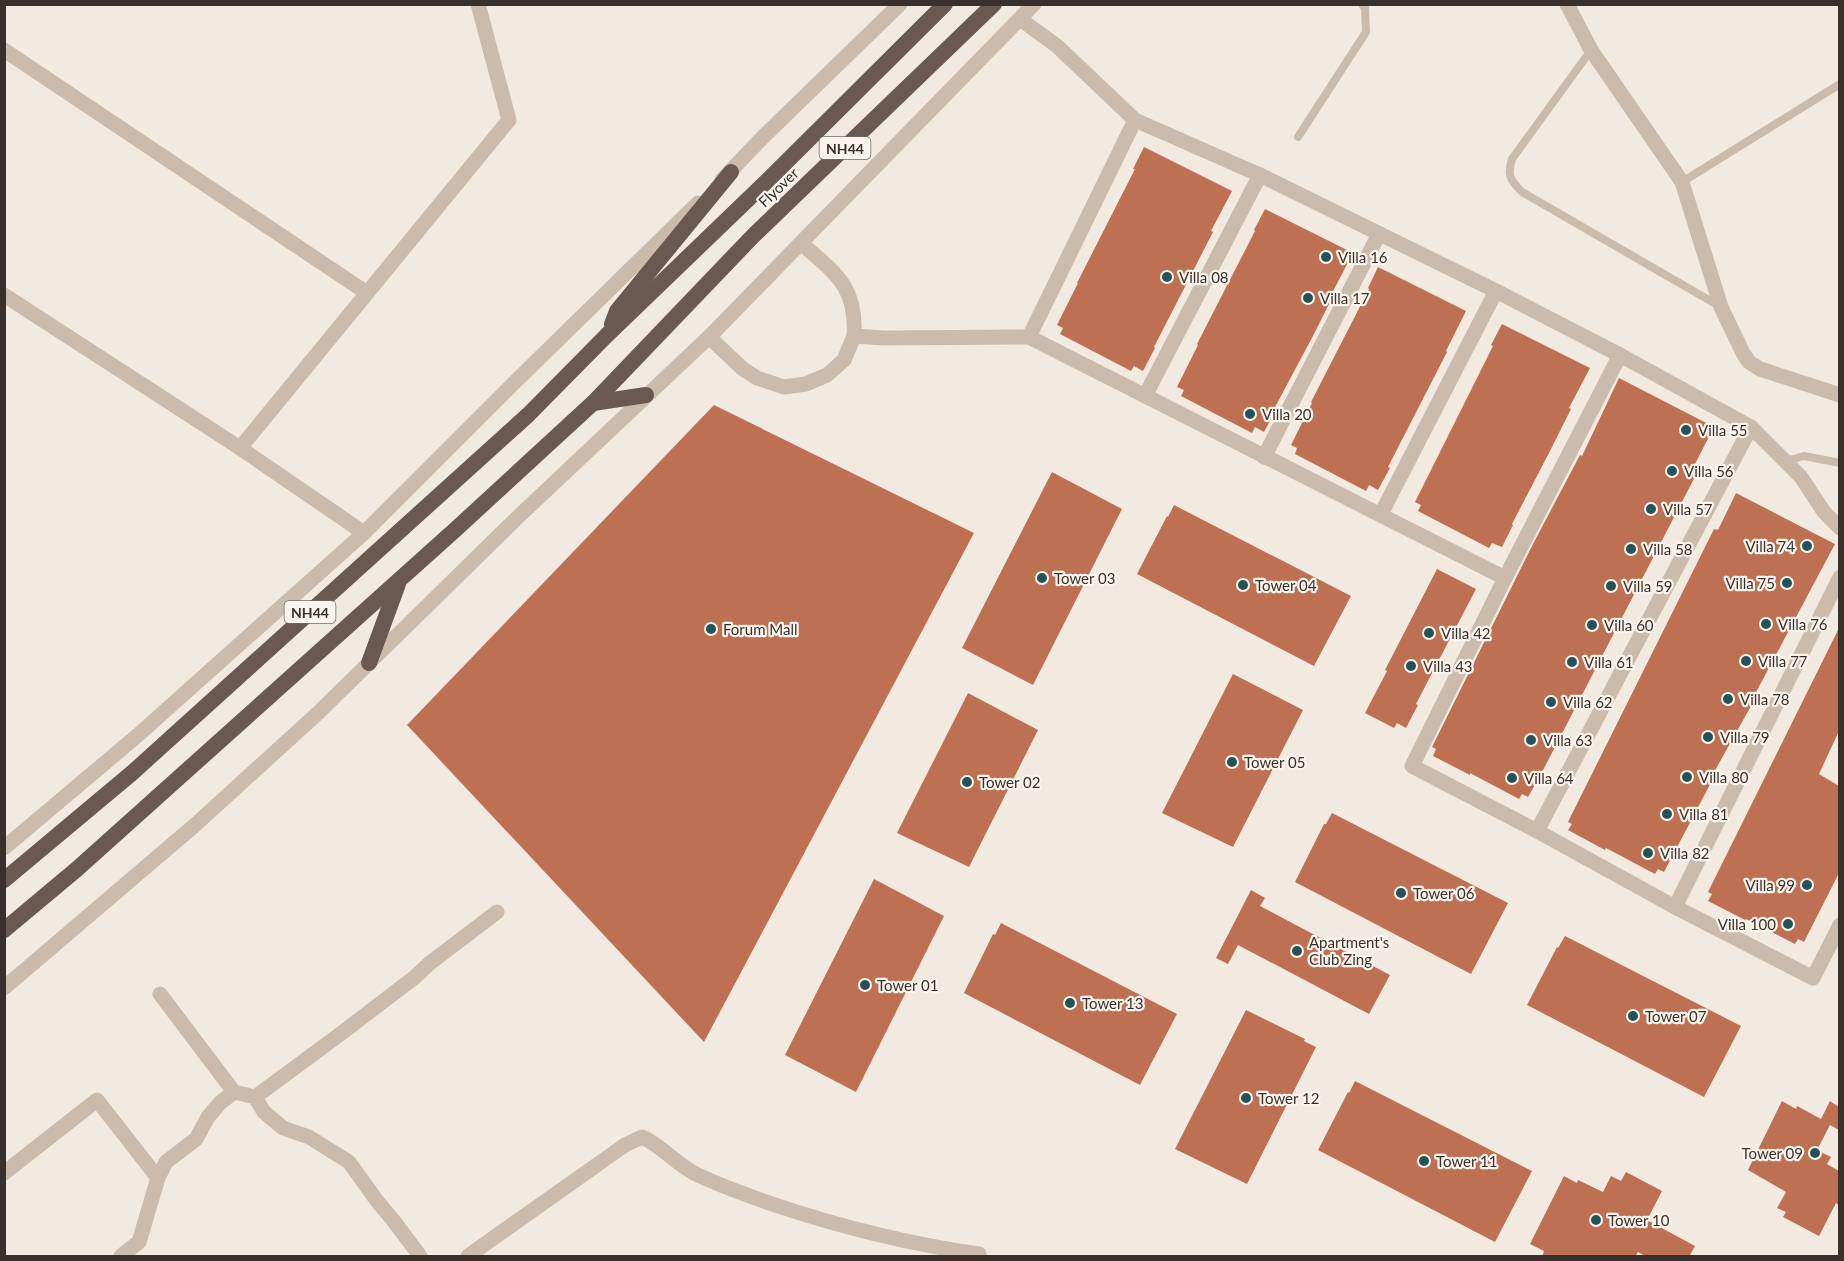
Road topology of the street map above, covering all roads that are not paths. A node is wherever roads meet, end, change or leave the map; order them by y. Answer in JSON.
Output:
{"nodes":[{"id":1,"x":478,"y":4,"type":"edge"},
{"id":2,"x":900,"y":4,"type":"edge"},
{"id":3,"x":945,"y":4,"type":"edge"},
{"id":4,"x":994,"y":4,"type":"edge"},
{"id":5,"x":1034,"y":4,"type":"edge"},
{"id":6,"x":1362,"y":4,"type":"edge"},
{"id":7,"x":1567,"y":4,"type":"edge"},
{"id":8,"x":1020,"y":19,"type":"junction"},
{"id":9,"x":4,"y":50,"type":"edge"},
{"id":10,"x":1591,"y":50,"type":"junction"},
{"id":11,"x":1839,"y":84,"type":"edge"},
{"id":12,"x":1135,"y":120,"type":"junction"},
{"id":13,"x":1298,"y":137,"type":"dead end"},
{"id":14,"x":731,"y":172,"type":"junction"},
{"id":15,"x":1260,"y":176,"type":"junction"},
{"id":16,"x":1682,"y":182,"type":"junction"},
{"id":17,"x":1379,"y":234,"type":"junction"},
{"id":18,"x":801,"y":243,"type":"junction"},
{"id":19,"x":1496,"y":291,"type":"junction"},
{"id":20,"x":367,"y":293,"type":"junction"},
{"id":21,"x":4,"y":296,"type":"edge"},
{"id":22,"x":1721,"y":307,"type":"junction"},
{"id":23,"x":607,"y":335,"type":"junction"},
{"id":24,"x":854,"y":336,"type":"junction"},
{"id":25,"x":709,"y":337,"type":"junction"},
{"id":26,"x":1029,"y":337,"type":"junction"},
{"id":27,"x":1620,"y":355,"type":"junction"},
{"id":28,"x":646,"y":395,"type":"junction"},
{"id":29,"x":1839,"y":395,"type":"edge"},
{"id":30,"x":1145,"y":396,"type":"junction"},
{"id":31,"x":593,"y":403,"type":"junction"},
{"id":32,"x":1751,"y":426,"type":"junction"},
{"id":33,"x":240,"y":448,"type":"junction"},
{"id":34,"x":1264,"y":457,"type":"junction"},
{"id":35,"x":1786,"y":462,"type":"junction"},
{"id":36,"x":1839,"y":463,"type":"edge"},
{"id":37,"x":1381,"y":514,"type":"junction"},
{"id":38,"x":1839,"y":528,"type":"edge"},
{"id":39,"x":364,"y":533,"type":"junction"},
{"id":40,"x":1839,"y":577,"type":"edge"},
{"id":41,"x":1505,"y":578,"type":"junction"},
{"id":42,"x":399,"y":580,"type":"junction"},
{"id":43,"x":369,"y":663,"type":"junction"},
{"id":44,"x":1537,"y":831,"type":"junction"},
{"id":45,"x":4,"y":848,"type":"edge"},
{"id":46,"x":4,"y":880,"type":"edge"},
{"id":47,"x":1675,"y":907,"type":"junction"},
{"id":48,"x":497,"y":912,"type":"dead end"},
{"id":49,"x":1839,"y":925,"type":"edge"},
{"id":50,"x":4,"y":930,"type":"edge"},
{"id":51,"x":4,"y":988,"type":"edge"},
{"id":52,"x":160,"y":994,"type":"dead end"},
{"id":53,"x":234,"y":1092,"type":"junction"},
{"id":54,"x":255,"y":1097,"type":"junction"},
{"id":55,"x":4,"y":1173,"type":"edge"},
{"id":56,"x":158,"y":1178,"type":"junction"},
{"id":57,"x":978,"y":1256,"type":"edge"},
{"id":58,"x":121,"y":1257,"type":"edge"},
{"id":59,"x":420,"y":1257,"type":"edge"},
{"id":60,"x":468,"y":1257,"type":"edge"}],
"edges":[{"from":1,"to":20,"type":"street"},
{"from":2,"to":14,"type":"street"},
{"from":3,"to":23,"type":"highway","name":"Flyover","number":"NH44"},
{"from":4,"to":31,"type":"highway","name":"Flyover","number":"NH44"},
{"from":5,"to":8,"type":"street"},
{"from":6,"to":13,"type":"lane"},
{"from":7,"to":10,"type":"street"},
{"from":8,"to":12,"type":"street"},
{"from":8,"to":18,"type":"street"},
{"from":9,"to":20,"type":"street"},
{"from":10,"to":16,"type":"street"},
{"from":10,"to":22,"type":"lane"},
{"from":11,"to":16,"type":"lane"},
{"from":12,"to":15,"type":"street"},
{"from":12,"to":26,"type":"street"},
{"from":14,"to":23,"type":"highway"},
{"from":14,"to":39,"type":"street"},
{"from":15,"to":17,"type":"street"},
{"from":15,"to":30,"type":"street"},
{"from":16,"to":22,"type":"street"},
{"from":17,"to":19,"type":"street"},
{"from":17,"to":34,"type":"street"},
{"from":18,"to":24,"type":"street"},
{"from":18,"to":25,"type":"street"},
{"from":19,"to":27,"type":"street"},
{"from":19,"to":37,"type":"street"},
{"from":20,"to":33,"type":"street"},
{"from":21,"to":33,"type":"street"},
{"from":22,"to":29,"type":"street"},
{"from":23,"to":46,"type":"highway","number":"NH44"},
{"from":24,"to":25,"type":"street"},
{"from":24,"to":26,"type":"street"},
{"from":25,"to":28,"type":"street"},
{"from":26,"to":30,"type":"street"},
{"from":27,"to":32,"type":"street"},
{"from":27,"to":41,"type":"street"},
{"from":28,"to":31,"type":"highway"},
{"from":28,"to":43,"type":"street"},
{"from":30,"to":34,"type":"street"},
{"from":31,"to":42,"type":"highway","number":"NH44"},
{"from":32,"to":35,"type":"street"},
{"from":32,"to":44,"type":"street"},
{"from":33,"to":39,"type":"street"},
{"from":34,"to":37,"type":"street"},
{"from":35,"to":36,"type":"lane"},
{"from":35,"to":38,"type":"street"},
{"from":37,"to":41,"type":"street"},
{"from":39,"to":45,"type":"street"},
{"from":40,"to":47,"type":"street"},
{"from":41,"to":44,"type":"street"},
{"from":42,"to":43,"type":"highway"},
{"from":42,"to":50,"type":"highway","number":"NH44"},
{"from":43,"to":51,"type":"street"},
{"from":44,"to":47,"type":"street"},
{"from":47,"to":49,"type":"street"},
{"from":48,"to":54,"type":"street"},
{"from":52,"to":53,"type":"street"},
{"from":53,"to":54,"type":"street"},
{"from":53,"to":56,"type":"street"},
{"from":54,"to":59,"type":"street"},
{"from":55,"to":56,"type":"street"},
{"from":56,"to":58,"type":"street"},
{"from":57,"to":60,"type":"street"}]}
